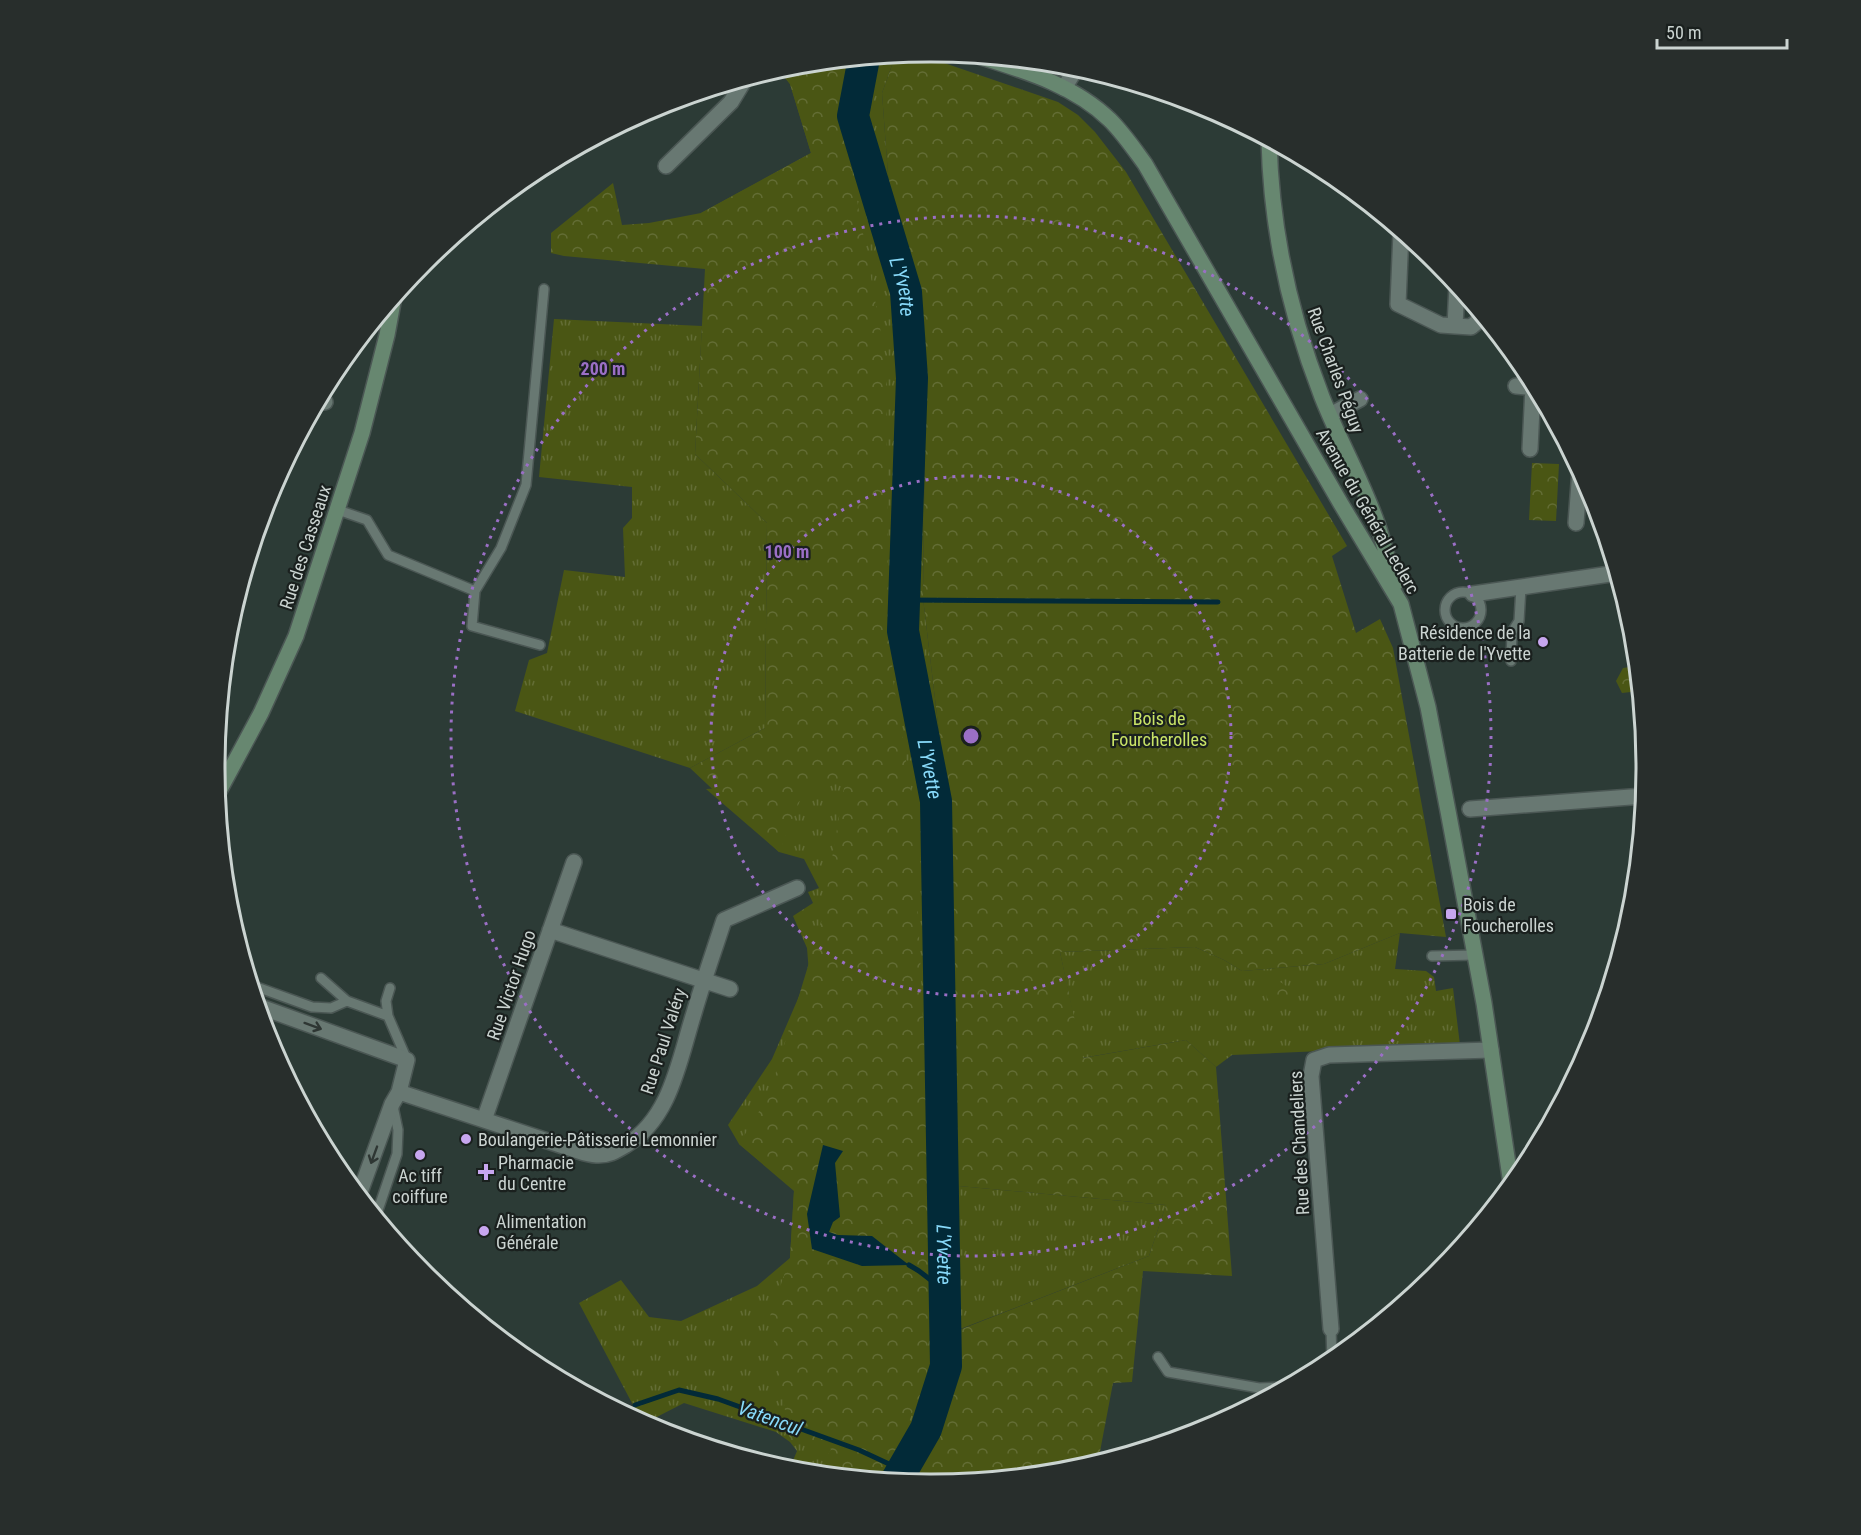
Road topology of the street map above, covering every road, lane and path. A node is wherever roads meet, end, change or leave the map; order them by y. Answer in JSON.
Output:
{"nodes":[{"id":1,"x":1009,"y":66,"type":"edge"},
{"id":2,"x":1072,"y":76,"type":"edge"},
{"id":3,"x":1064,"y":88,"type":"junction"},
{"id":4,"x":739,"y":89,"type":"edge"},
{"id":5,"x":1270,"y":148,"type":"edge"},
{"id":6,"x":666,"y":166,"type":"dead end"},
{"id":7,"x":1401,"y":241,"type":"edge"},
{"id":8,"x":544,"y":289,"type":"dead end"},
{"id":9,"x":1456,"y":297,"type":"edge"},
{"id":10,"x":391,"y":313,"type":"edge"},
{"id":11,"x":1477,"y":322,"type":"edge"},
{"id":12,"x":1455,"y":326,"type":"junction"},
{"id":13,"x":1516,"y":386,"type":"dead end"},
{"id":14,"x":1525,"y":386,"type":"edge"},
{"id":15,"x":1360,"y":399,"type":"dead end"},
{"id":16,"x":1533,"y":400,"type":"edge"},
{"id":17,"x":1330,"y":415,"type":"junction"},
{"id":18,"x":1530,"y":449,"type":"dead end"},
{"id":19,"x":1579,"y":488,"type":"edge"},
{"id":20,"x":338,"y":510,"type":"junction"},
{"id":21,"x":1576,"y":524,"type":"dead end"},
{"id":22,"x":1609,"y":574,"type":"edge"},
{"id":23,"x":1521,"y":587,"type":"junction"},
{"id":24,"x":475,"y":591,"type":"junction"},
{"id":25,"x":1473,"y":594,"type":"junction"},
{"id":26,"x":1401,"y":604,"type":"junction"},
{"id":27,"x":540,"y":645,"type":"dead end"},
{"id":28,"x":1511,"y":661,"type":"dead end"},
{"id":29,"x":225,"y":781,"type":"edge"},
{"id":30,"x":1635,"y":797,"type":"edge"},
{"id":31,"x":1470,"y":809,"type":"dead end"},
{"id":32,"x":574,"y":862,"type":"dead end"},
{"id":33,"x":796,"y":888,"type":"dead end"},
{"id":34,"x":550,"y":930,"type":"junction"},
{"id":35,"x":1432,"y":956,"type":"dead end"},
{"id":36,"x":1475,"y":956,"type":"junction"},
{"id":37,"x":321,"y":978,"type":"dead end"},
{"id":38,"x":704,"y":979,"type":"junction"},
{"id":39,"x":260,"y":988,"type":"edge"},
{"id":40,"x":390,"y":988,"type":"dead end"},
{"id":41,"x":729,"y":988,"type":"dead end"},
{"id":42,"x":347,"y":1000,"type":"junction"},
{"id":43,"x":268,"y":1009,"type":"edge"},
{"id":44,"x":388,"y":1016,"type":"junction"},
{"id":45,"x":1491,"y":1050,"type":"junction"},
{"id":46,"x":407,"y":1060,"type":"junction"},
{"id":47,"x":396,"y":1098,"type":"junction"},
{"id":48,"x":484,"y":1120,"type":"junction"},
{"id":49,"x":1509,"y":1172,"type":"edge"},
{"id":50,"x":362,"y":1186,"type":"edge"},
{"id":51,"x":379,"y":1208,"type":"edge"},
{"id":52,"x":1331,"y":1329,"type":"joint"},
{"id":53,"x":1332,"y":1349,"type":"edge"},
{"id":54,"x":1158,"y":1357,"type":"dead end"},
{"id":55,"x":1268,"y":1388,"type":"edge"}],
"edges":[{"from":1,"to":3,"type":"main road","name":"Avenue du Général Leclerc"},
{"from":2,"to":3,"type":"street"},
{"from":3,"to":26,"type":"main road","name":"Avenue du Général Leclerc"},
{"from":4,"to":6,"type":"street"},
{"from":5,"to":17,"type":"main road","name":"Rue Charles Péguy"},
{"from":7,"to":12,"type":"street"},
{"from":8,"to":24,"type":"lane"},
{"from":9,"to":12,"type":"street"},
{"from":10,"to":20,"type":"main road","name":"Rue des Casseaux"},
{"from":11,"to":12,"type":"street"},
{"from":13,"to":14,"type":"street"},
{"from":15,"to":17,"type":"street"},
{"from":16,"to":18,"type":"street"},
{"from":17,"to":26,"type":"main road","name":"Rue Charles Péguy"},
{"from":19,"to":21,"type":"street"},
{"from":20,"to":24,"type":"lane"},
{"from":20,"to":29,"type":"main road","name":"Rue des Casseaux"},
{"from":22,"to":23,"type":"street"},
{"from":23,"to":25,"type":"street"},
{"from":23,"to":28,"type":"lane"},
{"from":24,"to":27,"type":"lane"},
{"from":25,"to":25,"type":"lane"},
{"from":26,"to":36,"type":"main road","name":"Avenue du Général Leclerc"},
{"from":30,"to":31,"type":"street"},
{"from":32,"to":34,"type":"street","name":"Rue Victor Hugo"},
{"from":33,"to":38,"type":"street","name":"Rue Paul Valéry"},
{"from":34,"to":38,"type":"street"},
{"from":34,"to":48,"type":"street","name":"Rue Victor Hugo"},
{"from":35,"to":36,"type":"lane"},
{"from":36,"to":45,"type":"main road","name":"Avenue du Général Leclerc"},
{"from":37,"to":42,"type":"lane"},
{"from":38,"to":41,"type":"street"},
{"from":38,"to":48,"type":"street","name":"Rue Paul Valéry"},
{"from":39,"to":42,"type":"lane"},
{"from":40,"to":44,"type":"lane"},
{"from":42,"to":44,"type":"lane"},
{"from":43,"to":46,"type":"street","one_way":true},
{"from":44,"to":46,"type":"lane"},
{"from":45,"to":49,"type":"main road","name":"Avenue du Général Leclerc"},
{"from":45,"to":52,"type":"street","name":"Rue des Chandeliers"},
{"from":46,"to":47,"type":"street"},
{"from":47,"to":48,"type":"street","name":"Rue Paul Valéry"},
{"from":47,"to":50,"type":"street","one_way":true},
{"from":47,"to":51,"type":"lane"},
{"from":52,"to":53,"type":"lane"},
{"from":54,"to":55,"type":"lane"}]}
